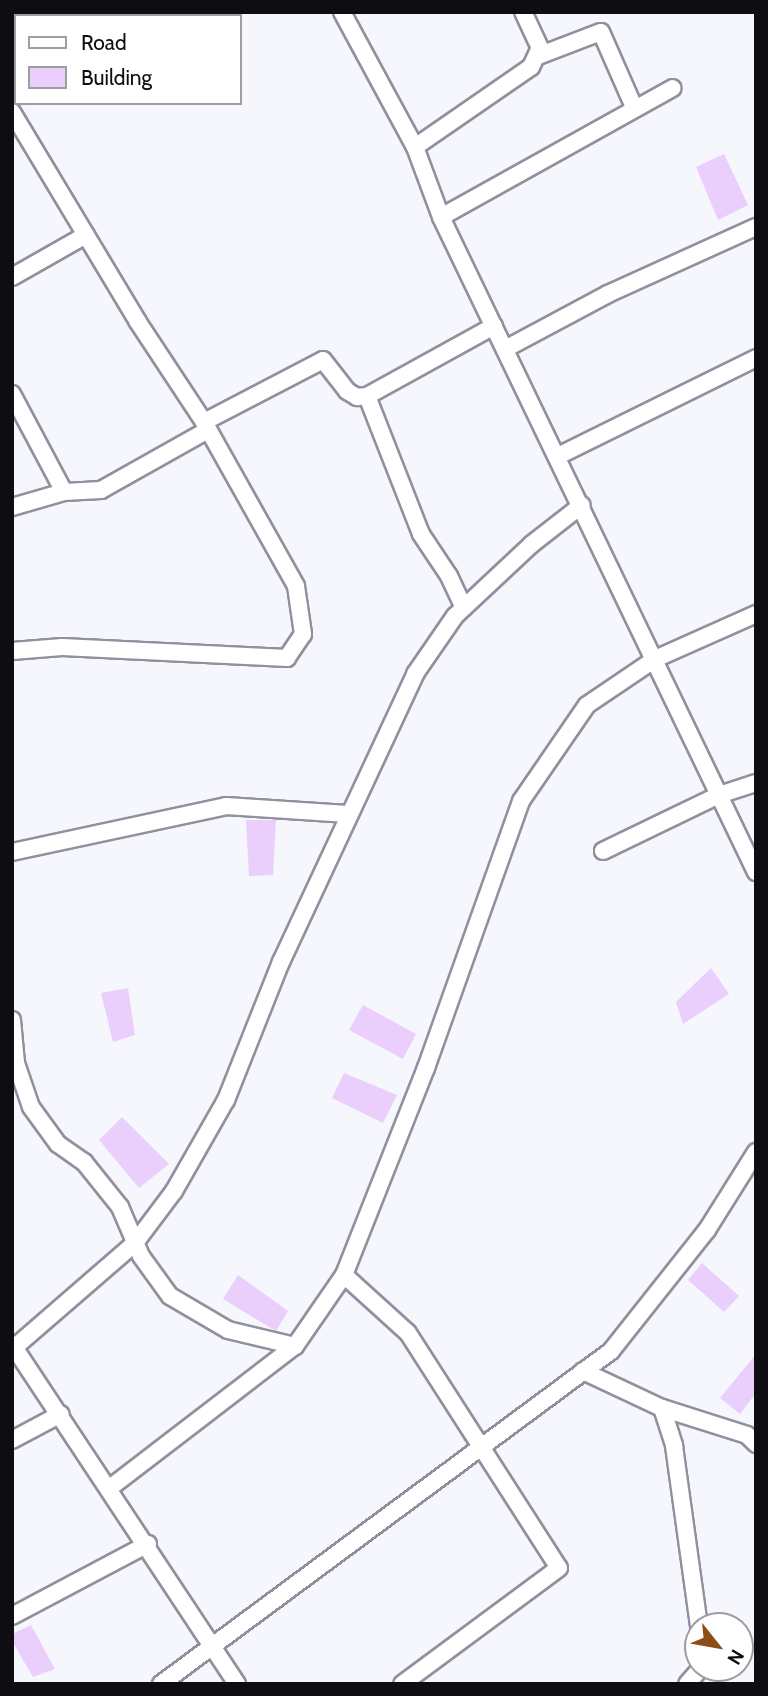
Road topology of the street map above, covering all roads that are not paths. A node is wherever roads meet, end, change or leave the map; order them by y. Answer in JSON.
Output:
{"nodes":[{"id":1,"x":342,"y":12,"type":"edge"},
{"id":2,"x":523,"y":12,"type":"edge"},
{"id":3,"x":538,"y":57,"type":"junction"},
{"id":4,"x":673,"y":88,"type":"dead end"},
{"id":5,"x":634,"y":107,"type":"junction"},
{"id":6,"x":12,"y":113,"type":"edge"},
{"id":7,"x":415,"y":146,"type":"junction"},
{"id":8,"x":441,"y":217,"type":"junction"},
{"id":9,"x":756,"y":227,"type":"edge"},
{"id":10,"x":86,"y":235,"type":"junction"},
{"id":11,"x":12,"y":277,"type":"edge"},
{"id":12,"x":495,"y":326,"type":"junction"},
{"id":13,"x":505,"y":349,"type":"junction"},
{"id":14,"x":756,"y":358,"type":"edge"},
{"id":15,"x":12,"y":394,"type":"edge"},
{"id":16,"x":367,"y":396,"type":"junction"},
{"id":17,"x":206,"y":426,"type":"junction"},
{"id":18,"x":558,"y":456,"type":"junction"},
{"id":19,"x":64,"y":492,"type":"junction"},
{"id":20,"x":582,"y":505,"type":"junction"},
{"id":21,"x":12,"y":507,"type":"edge"},
{"id":22,"x":464,"y":608,"type":"junction"},
{"id":23,"x":756,"y":614,"type":"edge"},
{"id":24,"x":12,"y":651,"type":"edge"},
{"id":25,"x":655,"y":659,"type":"junction"},
{"id":26,"x":756,"y":783,"type":"edge"},
{"id":27,"x":719,"y":795,"type":"junction"},
{"id":28,"x":348,"y":814,"type":"junction"},
{"id":29,"x":603,"y":851,"type":"dead end"},
{"id":30,"x":12,"y":852,"type":"edge"},
{"id":31,"x":756,"y":872,"type":"edge"},
{"id":32,"x":12,"y":1020,"type":"edge"},
{"id":33,"x":14,"y":1068,"type":"edge"},
{"id":34,"x":756,"y":1152,"type":"edge"},
{"id":35,"x":135,"y":1242,"type":"junction"},
{"id":36,"x":344,"y":1275,"type":"junction"},
{"id":37,"x":14,"y":1346,"type":"edge"},
{"id":38,"x":295,"y":1346,"type":"junction"},
{"id":39,"x":583,"y":1371,"type":"junction"},
{"id":40,"x":662,"y":1408,"type":"junction"},
{"id":41,"x":61,"y":1414,"type":"junction"},
{"id":42,"x":12,"y":1440,"type":"edge"},
{"id":43,"x":756,"y":1444,"type":"edge"},
{"id":44,"x":480,"y":1445,"type":"junction"},
{"id":45,"x":111,"y":1487,"type":"junction"},
{"id":46,"x":148,"y":1544,"type":"junction"},
{"id":47,"x":697,"y":1612,"type":"edge"},
{"id":48,"x":12,"y":1616,"type":"edge"},
{"id":49,"x":212,"y":1646,"type":"junction"},
{"id":50,"x":406,"y":1683,"type":"edge"},
{"id":51,"x":161,"y":1684,"type":"edge"},
{"id":52,"x":237,"y":1684,"type":"edge"}],
"edges":[{"from":1,"to":7,"type":"street"},
{"from":2,"to":3,"type":"street"},
{"from":3,"to":5,"type":"street"},
{"from":3,"to":7,"type":"street"},
{"from":4,"to":5,"type":"street"},
{"from":5,"to":8,"type":"street"},
{"from":6,"to":10,"type":"street"},
{"from":7,"to":8,"type":"street"},
{"from":8,"to":12,"type":"street"},
{"from":9,"to":13,"type":"street"},
{"from":10,"to":11,"type":"street"},
{"from":10,"to":17,"type":"street"},
{"from":12,"to":13,"type":"street"},
{"from":12,"to":16,"type":"street"},
{"from":13,"to":18,"type":"street"},
{"from":14,"to":18,"type":"street"},
{"from":15,"to":19,"type":"street"},
{"from":16,"to":17,"type":"street"},
{"from":16,"to":22,"type":"street"},
{"from":17,"to":19,"type":"street"},
{"from":17,"to":24,"type":"street"},
{"from":18,"to":20,"type":"street"},
{"from":19,"to":21,"type":"street"},
{"from":20,"to":22,"type":"street"},
{"from":20,"to":25,"type":"street"},
{"from":22,"to":28,"type":"street"},
{"from":23,"to":25,"type":"street"},
{"from":25,"to":27,"type":"street"},
{"from":25,"to":36,"type":"street"},
{"from":26,"to":27,"type":"street"},
{"from":27,"to":29,"type":"street"},
{"from":27,"to":31,"type":"street"},
{"from":28,"to":30,"type":"street"},
{"from":28,"to":35,"type":"street"},
{"from":32,"to":33,"type":"street"},
{"from":33,"to":35,"type":"street"},
{"from":34,"to":39,"type":"street"},
{"from":35,"to":37,"type":"street"},
{"from":35,"to":38,"type":"street"},
{"from":36,"to":38,"type":"street"},
{"from":36,"to":44,"type":"street"},
{"from":37,"to":41,"type":"street"},
{"from":38,"to":45,"type":"street"},
{"from":39,"to":40,"type":"street"},
{"from":39,"to":44,"type":"street"},
{"from":40,"to":43,"type":"street"},
{"from":40,"to":47,"type":"street"},
{"from":41,"to":42,"type":"street"},
{"from":41,"to":45,"type":"street"},
{"from":44,"to":49,"type":"street"},
{"from":44,"to":50,"type":"street"},
{"from":45,"to":46,"type":"street"},
{"from":46,"to":48,"type":"street"},
{"from":46,"to":49,"type":"street"},
{"from":49,"to":51,"type":"street"},
{"from":49,"to":52,"type":"street"}]}
